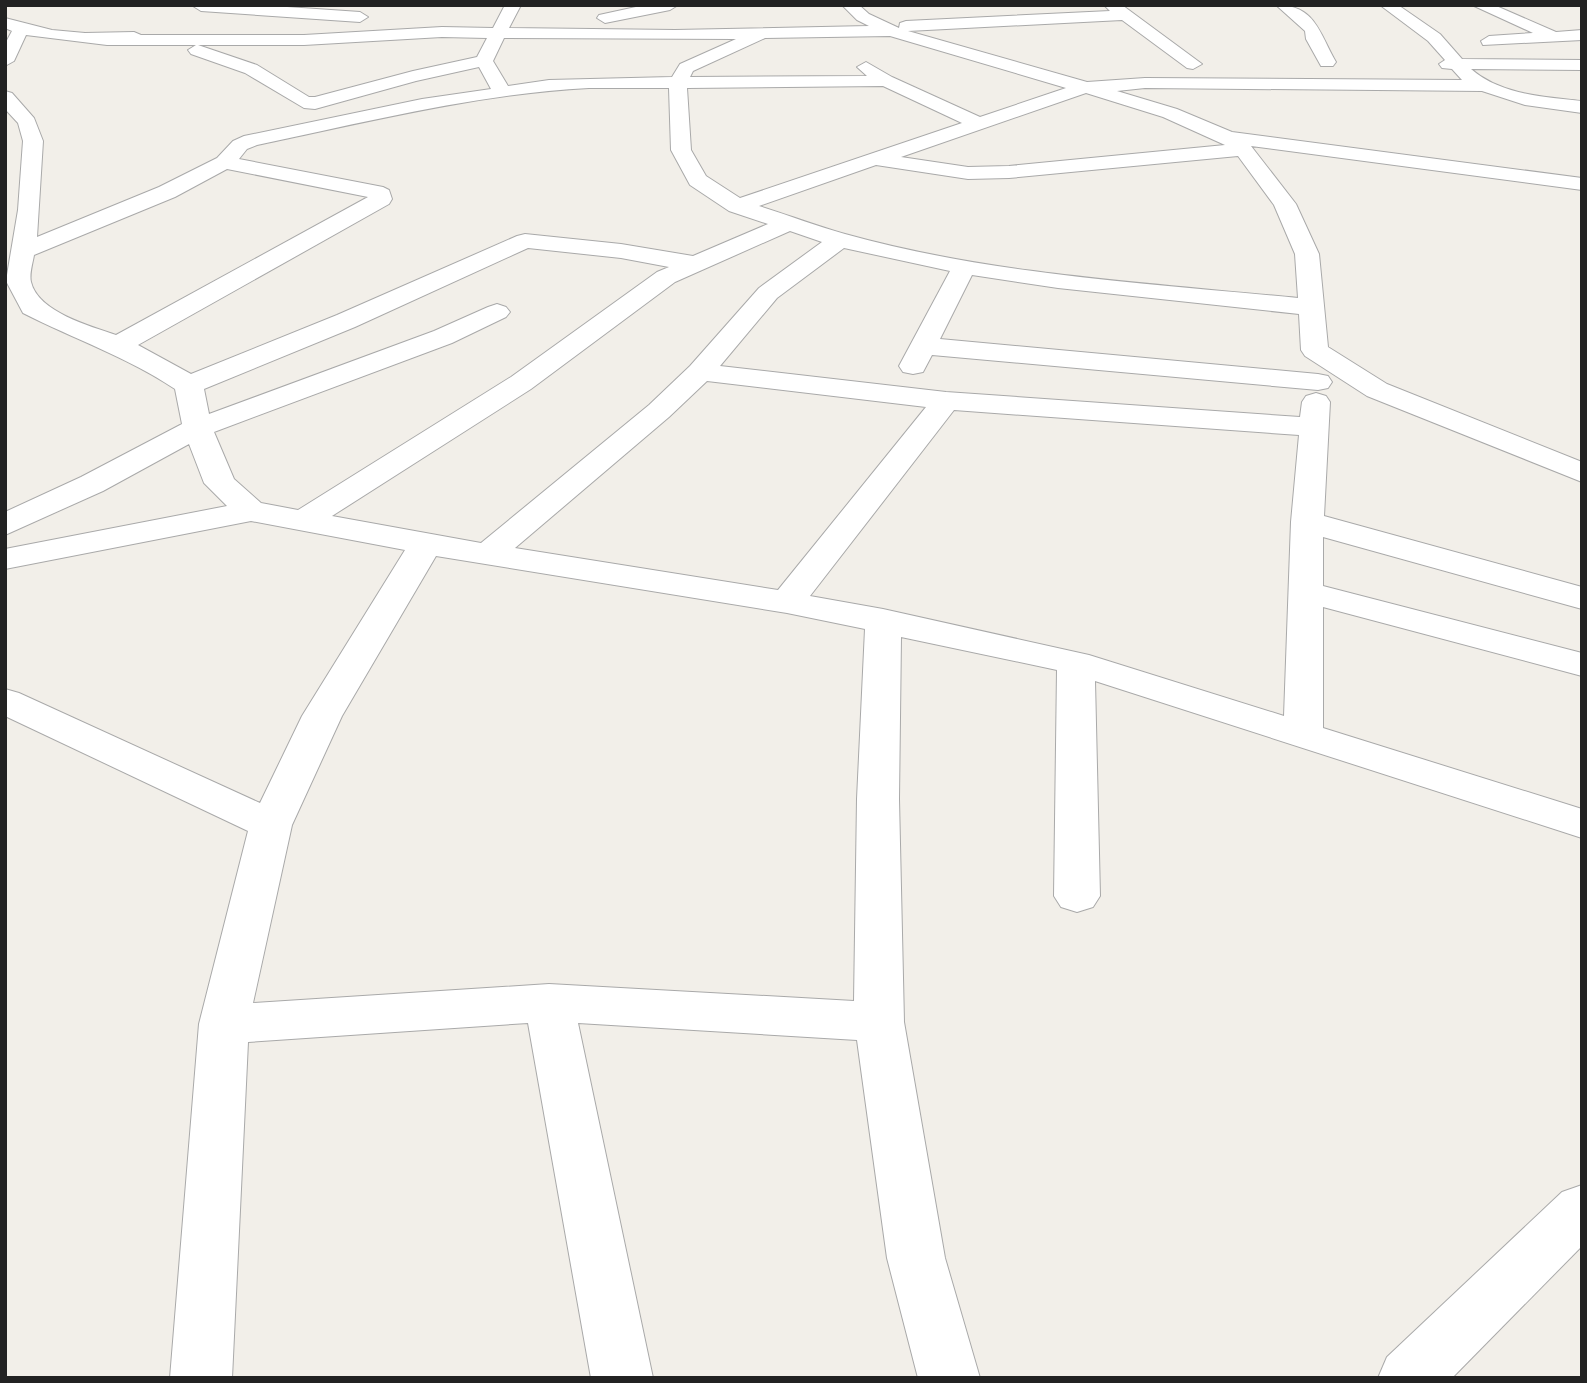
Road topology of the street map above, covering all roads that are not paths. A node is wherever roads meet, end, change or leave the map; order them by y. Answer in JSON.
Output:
{"nodes":[{"id":1,"x":513,"y":5,"type":"edge"},
{"id":2,"x":670,"y":5,"type":"edge"},
{"id":3,"x":850,"y":5,"type":"edge"},
{"id":4,"x":1284,"y":5,"type":"edge"},
{"id":5,"x":1388,"y":5,"type":"edge"},
{"id":6,"x":1480,"y":5,"type":"edge"},
{"id":7,"x":197,"y":8,"type":"edge"},
{"id":8,"x":1118,"y":10,"type":"edge"},
{"id":9,"x":13,"y":26,"type":"edge"},
{"id":10,"x":165,"y":26,"type":"dead end"},
{"id":11,"x":887,"y":29,"type":"junction"},
{"id":12,"x":442,"y":32,"type":"junction"},
{"id":13,"x":824,"y":32,"type":"junction"},
{"id":14,"x":498,"y":33,"type":"junction"},
{"id":15,"x":527,"y":33,"type":"junction"},
{"id":16,"x":763,"y":33,"type":"junction"},
{"id":17,"x":1582,"y":36,"type":"edge"},
{"id":18,"x":1556,"y":37,"type":"junction"},
{"id":19,"x":107,"y":40,"type":"junction"},
{"id":20,"x":138,"y":40,"type":"junction"},
{"id":21,"x":1442,"y":44,"type":"junction"},
{"id":22,"x":5,"y":60,"type":"edge"},
{"id":23,"x":484,"y":61,"type":"junction"},
{"id":24,"x":1304,"y":62,"type":"dead end"},
{"id":25,"x":1327,"y":62,"type":"junction"},
{"id":26,"x":1348,"y":63,"type":"dead end"},
{"id":27,"x":1431,"y":64,"type":"dead end"},
{"id":28,"x":1456,"y":64,"type":"junction"},
{"id":29,"x":1582,"y":65,"type":"edge"},
{"id":30,"x":1033,"y":73,"type":"junction"},
{"id":31,"x":886,"y":81,"type":"junction"},
{"id":32,"x":678,"y":83,"type":"junction"},
{"id":33,"x":1483,"y":86,"type":"junction"},
{"id":34,"x":1083,"y":88,"type":"junction"},
{"id":35,"x":502,"y":91,"type":"junction"},
{"id":36,"x":5,"y":97,"type":"edge"},
{"id":37,"x":1550,"y":103,"type":"junction"},
{"id":38,"x":1582,"y":107,"type":"edge"},
{"id":39,"x":1582,"y":115,"type":"edge"},
{"id":40,"x":980,"y":124,"type":"junction"},
{"id":41,"x":1235,"y":143,"type":"junction"},
{"id":42,"x":874,"y":159,"type":"junction"},
{"id":43,"x":224,"y":162,"type":"junction"},
{"id":44,"x":1582,"y":184,"type":"edge"},
{"id":45,"x":737,"y":206,"type":"junction"},
{"id":46,"x":789,"y":223,"type":"junction"},
{"id":47,"x":840,"y":240,"type":"junction"},
{"id":48,"x":22,"y":251,"type":"junction"},
{"id":49,"x":696,"y":264,"type":"junction"},
{"id":50,"x":964,"y":267,"type":"junction"},
{"id":51,"x":1310,"y":307,"type":"junction"},
{"id":52,"x":497,"y":312,"type":"dead end"},
{"id":53,"x":118,"y":345,"type":"junction"},
{"id":54,"x":924,"y":346,"type":"junction"},
{"id":55,"x":1316,"y":366,"type":"junction"},
{"id":56,"x":700,"y":372,"type":"junction"},
{"id":57,"x":189,"y":385,"type":"junction"},
{"id":58,"x":897,"y":395,"type":"junction"},
{"id":59,"x":946,"y":401,"type":"junction"},
{"id":60,"x":1315,"y":427,"type":"junction"},
{"id":61,"x":197,"y":428,"type":"junction"},
{"id":62,"x":1582,"y":473,"type":"edge"},
{"id":63,"x":251,"y":511,"type":"junction"},
{"id":64,"x":303,"y":521,"type":"junction"},
{"id":65,"x":1307,"y":522,"type":"junction"},
{"id":66,"x":5,"y":525,"type":"edge"},
{"id":67,"x":426,"y":544,"type":"junction"},
{"id":68,"x":490,"y":552,"type":"junction"},
{"id":69,"x":5,"y":559,"type":"edge"},
{"id":70,"x":1306,"y":592,"type":"junction"},
{"id":71,"x":1582,"y":597,"type":"edge"},
{"id":72,"x":787,"y":602,"type":"junction"},
{"id":73,"x":883,"y":620,"type":"junction"},
{"id":74,"x":1076,"y":663,"type":"junction"},
{"id":75,"x":1582,"y":665,"type":"edge"},
{"id":76,"x":5,"y":701,"type":"edge"},
{"id":77,"x":1303,"y":735,"type":"junction"},
{"id":78,"x":271,"y":824,"type":"junction"},
{"id":79,"x":1582,"y":824,"type":"edge"},
{"id":80,"x":1077,"y":896,"type":"dead end"},
{"id":81,"x":549,"y":1003,"type":"junction"},
{"id":82,"x":878,"y":1022,"type":"junction"},
{"id":83,"x":224,"y":1024,"type":"junction"},
{"id":84,"x":1582,"y":1209,"type":"edge"},
{"id":85,"x":201,"y":1378,"type":"edge"},
{"id":86,"x":622,"y":1378,"type":"edge"},
{"id":87,"x":949,"y":1378,"type":"edge"},
{"id":88,"x":1409,"y":1378,"type":"edge"}],
"edges":[{"from":1,"to":14,"type":"street"},
{"from":2,"to":15,"type":"street"},
{"from":3,"to":11,"type":"street"},
{"from":4,"to":25,"type":"street"},
{"from":5,"to":21,"type":"street"},
{"from":6,"to":18,"type":"street"},
{"from":7,"to":12,"type":"street"},
{"from":8,"to":11,"type":"street"},
{"from":8,"to":30,"type":"street"},
{"from":9,"to":19,"type":"street"},
{"from":9,"to":22,"type":"street"},
{"from":10,"to":19,"type":"street"},
{"from":11,"to":13,"type":"street"},
{"from":11,"to":30,"type":"street"},
{"from":12,"to":14,"type":"street"},
{"from":12,"to":20,"type":"street"},
{"from":13,"to":16,"type":"street"},
{"from":13,"to":31,"type":"street"},
{"from":14,"to":15,"type":"street"},
{"from":14,"to":23,"type":"street"},
{"from":15,"to":16,"type":"street"},
{"from":16,"to":32,"type":"street"},
{"from":17,"to":18,"type":"street"},
{"from":18,"to":21,"type":"street"},
{"from":19,"to":20,"type":"street"},
{"from":20,"to":23,"type":"street"},
{"from":21,"to":28,"type":"street"},
{"from":23,"to":35,"type":"street"},
{"from":24,"to":25,"type":"street"},
{"from":25,"to":26,"type":"street"},
{"from":27,"to":28,"type":"street"},
{"from":28,"to":29,"type":"street"},
{"from":28,"to":33,"type":"street"},
{"from":30,"to":34,"type":"street"},
{"from":31,"to":32,"type":"street"},
{"from":31,"to":40,"type":"street"},
{"from":32,"to":35,"type":"street"},
{"from":32,"to":45,"type":"street"},
{"from":33,"to":34,"type":"street"},
{"from":33,"to":37,"type":"street"},
{"from":34,"to":40,"type":"street"},
{"from":34,"to":41,"type":"street"},
{"from":35,"to":43,"type":"street"},
{"from":36,"to":48,"type":"street"},
{"from":37,"to":38,"type":"street"},
{"from":37,"to":39,"type":"street"},
{"from":40,"to":42,"type":"street"},
{"from":41,"to":42,"type":"street"},
{"from":41,"to":44,"type":"street"},
{"from":41,"to":51,"type":"street"},
{"from":42,"to":45,"type":"street"},
{"from":43,"to":48,"type":"street"},
{"from":43,"to":53,"type":"street"},
{"from":45,"to":46,"type":"street"},
{"from":46,"to":47,"type":"street"},
{"from":46,"to":49,"type":"street"},
{"from":47,"to":50,"type":"street"},
{"from":47,"to":56,"type":"street"},
{"from":48,"to":53,"type":"street"},
{"from":49,"to":57,"type":"street"},
{"from":49,"to":64,"type":"street"},
{"from":50,"to":51,"type":"street"},
{"from":50,"to":54,"type":"street"},
{"from":51,"to":55,"type":"street"},
{"from":52,"to":61,"type":"street"},
{"from":53,"to":57,"type":"street"},
{"from":54,"to":55,"type":"street"},
{"from":54,"to":58,"type":"street"},
{"from":55,"to":60,"type":"street"},
{"from":55,"to":62,"type":"street"},
{"from":56,"to":58,"type":"street"},
{"from":56,"to":68,"type":"street"},
{"from":57,"to":61,"type":"street"},
{"from":58,"to":59,"type":"street"},
{"from":59,"to":60,"type":"street"},
{"from":59,"to":72,"type":"street"},
{"from":60,"to":65,"type":"street"},
{"from":61,"to":63,"type":"street"},
{"from":61,"to":66,"type":"street"},
{"from":63,"to":64,"type":"street"},
{"from":63,"to":69,"type":"street"},
{"from":64,"to":67,"type":"street"},
{"from":65,"to":70,"type":"street"},
{"from":65,"to":71,"type":"street"},
{"from":67,"to":68,"type":"street"},
{"from":67,"to":78,"type":"street"},
{"from":68,"to":72,"type":"street"},
{"from":70,"to":75,"type":"street"},
{"from":70,"to":77,"type":"street"},
{"from":72,"to":73,"type":"street"},
{"from":73,"to":74,"type":"street"},
{"from":73,"to":82,"type":"street"},
{"from":74,"to":77,"type":"street"},
{"from":74,"to":80,"type":"street"},
{"from":76,"to":78,"type":"street"},
{"from":77,"to":79,"type":"street"},
{"from":78,"to":83,"type":"street"},
{"from":81,"to":82,"type":"street"},
{"from":81,"to":83,"type":"street"},
{"from":81,"to":86,"type":"street"},
{"from":82,"to":87,"type":"street"},
{"from":83,"to":85,"type":"street"},
{"from":84,"to":88,"type":"street"}]}
